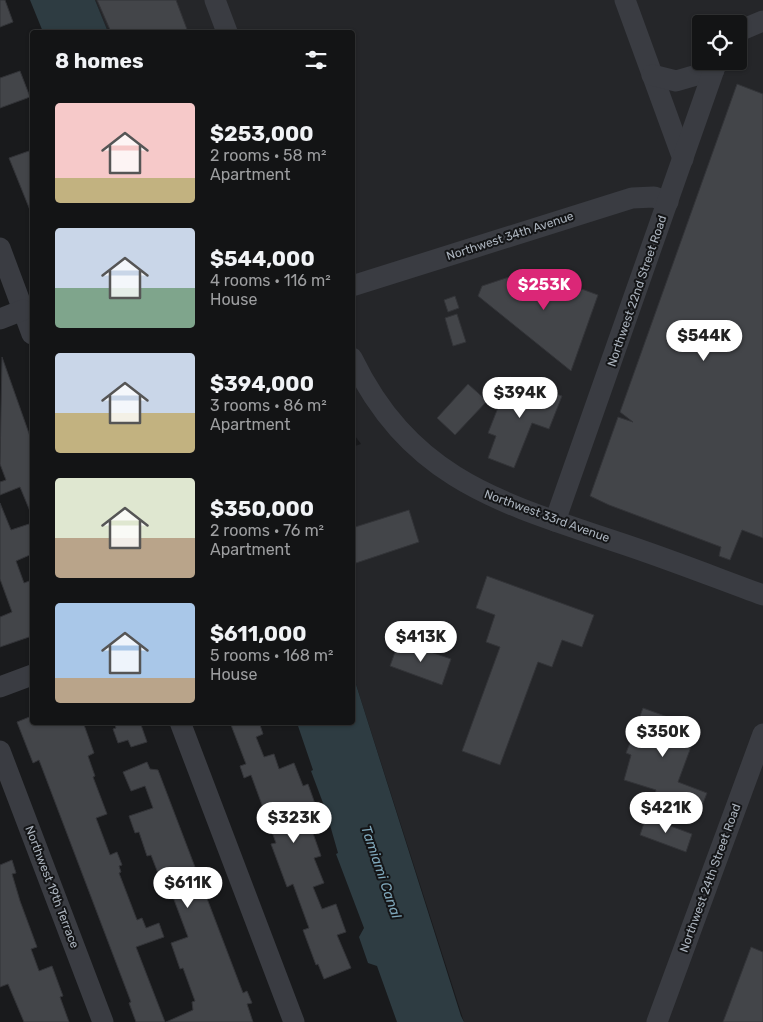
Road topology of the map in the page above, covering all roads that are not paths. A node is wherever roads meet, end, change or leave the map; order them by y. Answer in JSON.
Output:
{"nodes":[{"id":1,"x":215,"y":0,"type":"edge"},
{"id":2,"x":625,"y":0,"type":"edge"},
{"id":3,"x":226,"y":30,"type":"edge"},
{"id":4,"x":705,"y":70,"type":"edge"},
{"id":5,"x":715,"y":70,"type":"edge"},
{"id":6,"x":652,"y":75,"type":"junction"},
{"id":7,"x":683,"y":159,"type":"junction"},
{"id":8,"x":668,"y":202,"type":"junction"},
{"id":9,"x":0,"y":248,"type":"edge"},
{"id":10,"x":355,"y":285,"type":"edge"},
{"id":11,"x":23,"y":310,"type":"junction"},
{"id":12,"x":0,"y":319,"type":"edge"},
{"id":13,"x":30,"y":329,"type":"edge"},
{"id":14,"x":355,"y":364,"type":"edge"},
{"id":15,"x":555,"y":521,"type":"junction"},
{"id":16,"x":763,"y":595,"type":"edge"},
{"id":17,"x":30,"y":676,"type":"edge"},
{"id":18,"x":0,"y":687,"type":"edge"},
{"id":19,"x":181,"y":725,"type":"edge"},
{"id":20,"x":763,"y":734,"type":"edge"},
{"id":21,"x":0,"y":751,"type":"edge"},
{"id":22,"x":103,"y":1022,"type":"edge"},
{"id":23,"x":294,"y":1022,"type":"edge"},
{"id":24,"x":657,"y":1022,"type":"edge"}],
"edges":[{"from":1,"to":3,"type":"street"},
{"from":2,"to":6,"type":"street"},
{"from":4,"to":6,"type":"street"},
{"from":5,"to":7,"type":"street","name":"Northwest 22nd Street Road"},
{"from":6,"to":7,"type":"street"},
{"from":7,"to":8,"type":"street","name":"Northwest 22nd Street Road"},
{"from":8,"to":10,"type":"street","name":"Northwest 34th Avenue"},
{"from":8,"to":15,"type":"street","name":"Northwest 22nd Street Road"},
{"from":9,"to":11,"type":"street"},
{"from":11,"to":12,"type":"street"},
{"from":11,"to":13,"type":"street"},
{"from":14,"to":15,"type":"street","name":"Northwest 33rd Avenue"},
{"from":15,"to":16,"type":"street","name":"Northwest 33rd Avenue"},
{"from":17,"to":18,"type":"street"},
{"from":19,"to":23,"type":"street"},
{"from":20,"to":24,"type":"street","name":"Northwest 24th Street Road"},
{"from":21,"to":22,"type":"street","name":"Northwest 19th Terrace"}]}
